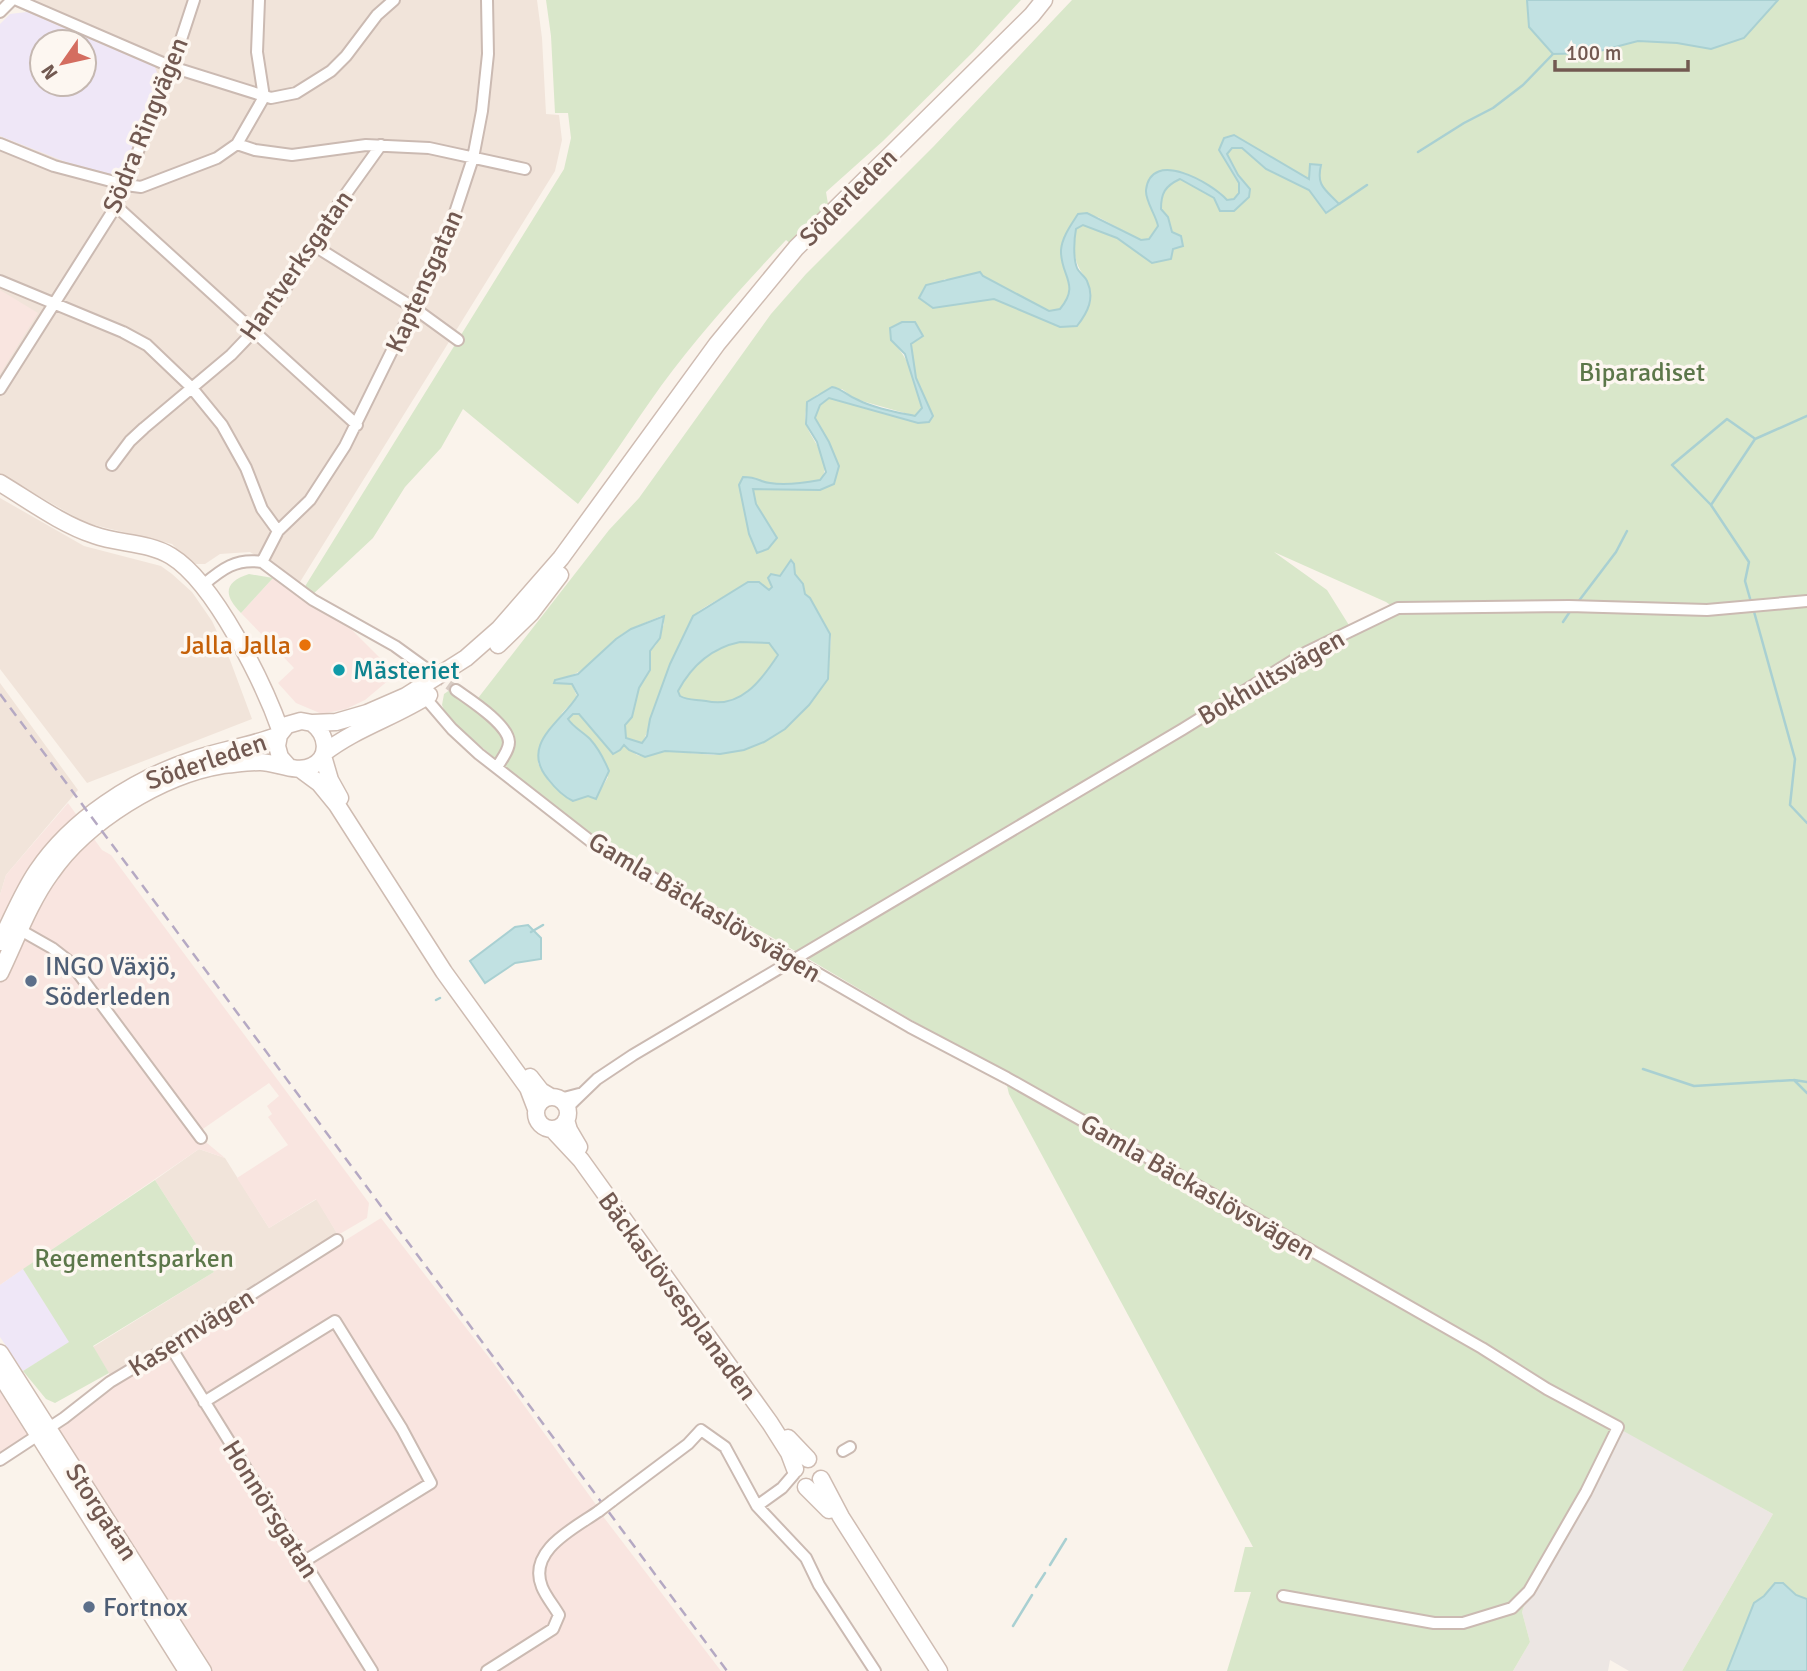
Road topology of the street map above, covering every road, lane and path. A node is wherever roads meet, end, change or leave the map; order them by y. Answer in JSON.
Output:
{"nodes":[{"id":1,"x":14,"y":0,"type":"edge"},
{"id":2,"x":194,"y":0,"type":"edge"},
{"id":3,"x":260,"y":0,"type":"edge"},
{"id":4,"x":394,"y":0,"type":"edge"},
{"id":5,"x":488,"y":0,"type":"edge"},
{"id":6,"x":1044,"y":0,"type":"edge"},
{"id":7,"x":0,"y":12,"type":"edge"},
{"id":8,"x":172,"y":66,"type":"junction"},
{"id":9,"x":264,"y":97,"type":"junction"},
{"id":10,"x":0,"y":144,"type":"edge"},
{"id":11,"x":237,"y":144,"type":"junction"},
{"id":12,"x":381,"y":145,"type":"junction"},
{"id":13,"x":472,"y":158,"type":"junction"},
{"id":14,"x":525,"y":169,"type":"dead end"},
{"id":15,"x":126,"y":185,"type":"junction"},
{"id":16,"x":116,"y":206,"type":"junction"},
{"id":17,"x":313,"y":245,"type":"junction"},
{"id":18,"x":0,"y":281,"type":"edge"},
{"id":19,"x":53,"y":304,"type":"junction"},
{"id":20,"x":414,"y":307,"type":"junction"},
{"id":21,"x":253,"y":332,"type":"junction"},
{"id":22,"x":458,"y":341,"type":"dead end"},
{"id":23,"x":191,"y":387,"type":"junction"},
{"id":24,"x":0,"y":389,"type":"edge"},
{"id":25,"x":357,"y":425,"type":"junction"},
{"id":26,"x":112,"y":465,"type":"dead end"},
{"id":27,"x":0,"y":483,"type":"edge"},
{"id":28,"x":278,"y":531,"type":"junction"},
{"id":29,"x":262,"y":562,"type":"junction"},
{"id":30,"x":203,"y":584,"type":"junction"},
{"id":31,"x":1807,"y":601,"type":"edge"},
{"id":32,"x":424,"y":667,"type":"tunnel mouth"},
{"id":33,"x":258,"y":679,"type":"junction"},
{"id":34,"x":456,"y":690,"type":"tunnel mouth"},
{"id":35,"x":417,"y":694,"type":"junction"},
{"id":36,"x":311,"y":725,"type":"junction"},
{"id":37,"x":280,"y":734,"type":"junction"},
{"id":38,"x":323,"y":754,"type":"junction"},
{"id":39,"x":289,"y":764,"type":"junction"},
{"id":40,"x":497,"y":767,"type":"junction"},
{"id":41,"x":15,"y":927,"type":"junction"},
{"id":42,"x":0,"y":942,"type":"edge"},
{"id":43,"x":794,"y":959,"type":"junction"},
{"id":44,"x":0,"y":973,"type":"edge"},
{"id":45,"x":536,"y":1109,"type":"junction"},
{"id":46,"x":559,"y":1111,"type":"junction"},
{"id":47,"x":201,"y":1138,"type":"dead end"},
{"id":48,"x":337,"y":1240,"type":"dead end"},
{"id":49,"x":170,"y":1346,"type":"junction"},
{"id":50,"x":0,"y":1353,"type":"edge"},
{"id":51,"x":0,"y":1374,"type":"edge"},
{"id":52,"x":204,"y":1402,"type":"junction"},
{"id":53,"x":44,"y":1432,"type":"junction"},
{"id":54,"x":0,"y":1460,"type":"edge"},
{"id":55,"x":801,"y":1475,"type":"junction"},
{"id":56,"x":821,"y":1479,"type":"junction"},
{"id":57,"x":757,"y":1506,"type":"junction"},
{"id":58,"x":303,"y":1562,"type":"junction"},
{"id":59,"x":1283,"y":1596,"type":"dead end"},
{"id":60,"x":492,"y":1670,"type":"edge"},
{"id":61,"x":187,"y":1671,"type":"edge"},
{"id":62,"x":203,"y":1671,"type":"edge"},
{"id":63,"x":372,"y":1671,"type":"edge"},
{"id":64,"x":875,"y":1671,"type":"edge"},
{"id":65,"x":931,"y":1671,"type":"edge"},
{"id":66,"x":939,"y":1671,"type":"edge"}],
"edges":[{"from":1,"to":7,"type":"street"},
{"from":1,"to":8,"type":"street"},
{"from":2,"to":8,"type":"street","name":"Södra Ringvägen"},
{"from":3,"to":9,"type":"street"},
{"from":4,"to":9,"type":"street"},
{"from":5,"to":13,"type":"street","name":"Kaptensgatan"},
{"from":6,"to":35,"type":"street","name":"Söderleden"},
{"from":8,"to":9,"type":"street"},
{"from":8,"to":15,"type":"street","name":"Södra Ringvägen"},
{"from":9,"to":11,"type":"street"},
{"from":10,"to":15,"type":"street"},
{"from":11,"to":12,"type":"street"},
{"from":11,"to":15,"type":"street"},
{"from":12,"to":13,"type":"street"},
{"from":12,"to":17,"type":"street","name":"Hantverksgatan"},
{"from":13,"to":14,"type":"street"},
{"from":13,"to":20,"type":"street","name":"Kaptensgatan"},
{"from":15,"to":16,"type":"street","name":"Södra Ringvägen"},
{"from":16,"to":19,"type":"street","name":"Södra Ringvägen"},
{"from":16,"to":21,"type":"street"},
{"from":17,"to":20,"type":"street"},
{"from":17,"to":21,"type":"street","name":"Hantverksgatan"},
{"from":18,"to":19,"type":"street"},
{"from":19,"to":23,"type":"street"},
{"from":19,"to":24,"type":"street","name":"Södra Ringvägen"},
{"from":20,"to":22,"type":"street"},
{"from":20,"to":25,"type":"street","name":"Kaptensgatan"},
{"from":21,"to":23,"type":"street","name":"Hantverksgatan"},
{"from":21,"to":25,"type":"street"},
{"from":23,"to":26,"type":"street","name":"Hantverksgatan"},
{"from":23,"to":28,"type":"street"},
{"from":25,"to":28,"type":"street","name":"Kaptensgatan"},
{"from":27,"to":30,"type":"street"},
{"from":28,"to":29,"type":"street","name":"Kaptensgatan"},
{"from":29,"to":30,"type":"street"},
{"from":29,"to":32,"type":"street"},
{"from":30,"to":33,"type":"street"},
{"from":31,"to":43,"type":"street","name":"Bokhultsvägen"},
{"from":33,"to":36,"type":"street"},
{"from":33,"to":37,"type":"street"},
{"from":34,"to":40,"type":"street"},
{"from":35,"to":36,"type":"street","name":"Söderleden"},
{"from":35,"to":38,"type":"street","name":"Söderleden"},
{"from":35,"to":40,"type":"street","name":"Gamla Bäckaslövsvägen"},
{"from":36,"to":37,"type":"street","name":"Söderleden"},
{"from":36,"to":38,"type":"street"},
{"from":37,"to":39,"type":"street","name":"Söderleden"},
{"from":37,"to":41,"type":"street","name":"Söderleden"},
{"from":38,"to":39,"type":"street","name":"Söderleden"},
{"from":38,"to":46,"type":"street","name":"Bäckaslövsesplanaden"},
{"from":39,"to":41,"type":"street","name":"Söderleden"},
{"from":39,"to":45,"type":"street","name":"Bäckaslövsesplanaden"},
{"from":40,"to":43,"type":"street","name":"Gamla Bäckaslövsvägen"},
{"from":41,"to":42,"type":"street","name":"Söderleden"},
{"from":41,"to":44,"type":"street","name":"Söderleden"},
{"from":41,"to":47,"type":"street"},
{"from":43,"to":46,"type":"street","name":"Bokhultsvägen"},
{"from":43,"to":59,"type":"street","name":"Gamla Bäckaslövsvägen"},
{"from":45,"to":46,"type":"street"},
{"from":45,"to":46,"type":"street","name":"Bäckaslövsesplanaden"},
{"from":46,"to":55,"type":"street","name":"Bäckaslövsesplanaden"},
{"from":48,"to":49,"type":"street","name":"Kasernvägen"},
{"from":49,"to":52,"type":"street","name":"Honnörsgatan"},
{"from":49,"to":53,"type":"street","name":"Kasernvägen"},
{"from":50,"to":53,"type":"street","name":"Storgatan"},
{"from":51,"to":53,"type":"street","name":"Storgatan"},
{"from":52,"to":58,"type":"street","name":"Honnörsgatan"},
{"from":52,"to":58,"type":"street"},
{"from":53,"to":54,"type":"street","name":"Kasernvägen"},
{"from":53,"to":61,"type":"street","name":"Storgatan"},
{"from":53,"to":62,"type":"street","name":"Storgatan"},
{"from":55,"to":56,"type":"street"},
{"from":55,"to":56,"type":"street","name":"Bäckaslövsesplanaden"},
{"from":55,"to":57,"type":"street"},
{"from":55,"to":65,"type":"street","name":"Bäckaslövsesplanaden"},
{"from":56,"to":66,"type":"street","name":"Bäckaslövsesplanaden"},
{"from":57,"to":60,"type":"street","bridge":true},
{"from":57,"to":64,"type":"street"},
{"from":58,"to":63,"type":"street","name":"Honnörsgatan"}]}
